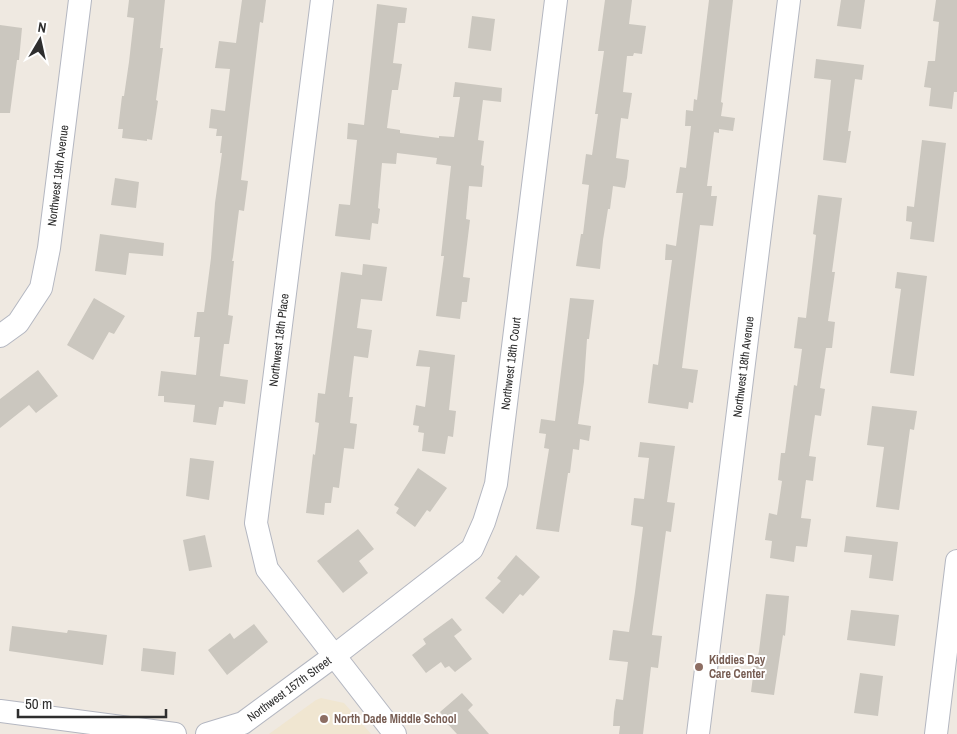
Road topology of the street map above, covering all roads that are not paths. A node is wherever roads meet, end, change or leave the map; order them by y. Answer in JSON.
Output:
{"nodes":[{"id":1,"x":80,"y":0,"type":"edge"},
{"id":2,"x":322,"y":0,"type":"edge"},
{"id":3,"x":556,"y":0,"type":"edge"},
{"id":4,"x":789,"y":0,"type":"edge"},
{"id":5,"x":0,"y":336,"type":"edge"},
{"id":6,"x":957,"y":561,"type":"edge"},
{"id":7,"x":334,"y":656,"type":"junction"},
{"id":8,"x":0,"y":711,"type":"edge"},
{"id":9,"x":175,"y":734,"type":"edge"},
{"id":10,"x":207,"y":734,"type":"edge"},
{"id":11,"x":395,"y":734,"type":"edge"},
{"id":12,"x":698,"y":734,"type":"edge"},
{"id":13,"x":936,"y":734,"type":"edge"}],
"edges":[{"from":1,"to":5,"type":"street","name":"Northwest 19th Avenue"},
{"from":2,"to":7,"type":"street","name":"Northwest 18th Place"},
{"from":3,"to":7,"type":"street","name":"Northwest 18th Court"},
{"from":4,"to":12,"type":"street","name":"Northwest 18th Avenue"},
{"from":6,"to":13,"type":"street"},
{"from":7,"to":10,"type":"street","name":"Northwest 157th Street"},
{"from":7,"to":11,"type":"street","name":"Northwest 157th Street"},
{"from":8,"to":9,"type":"street"}]}
